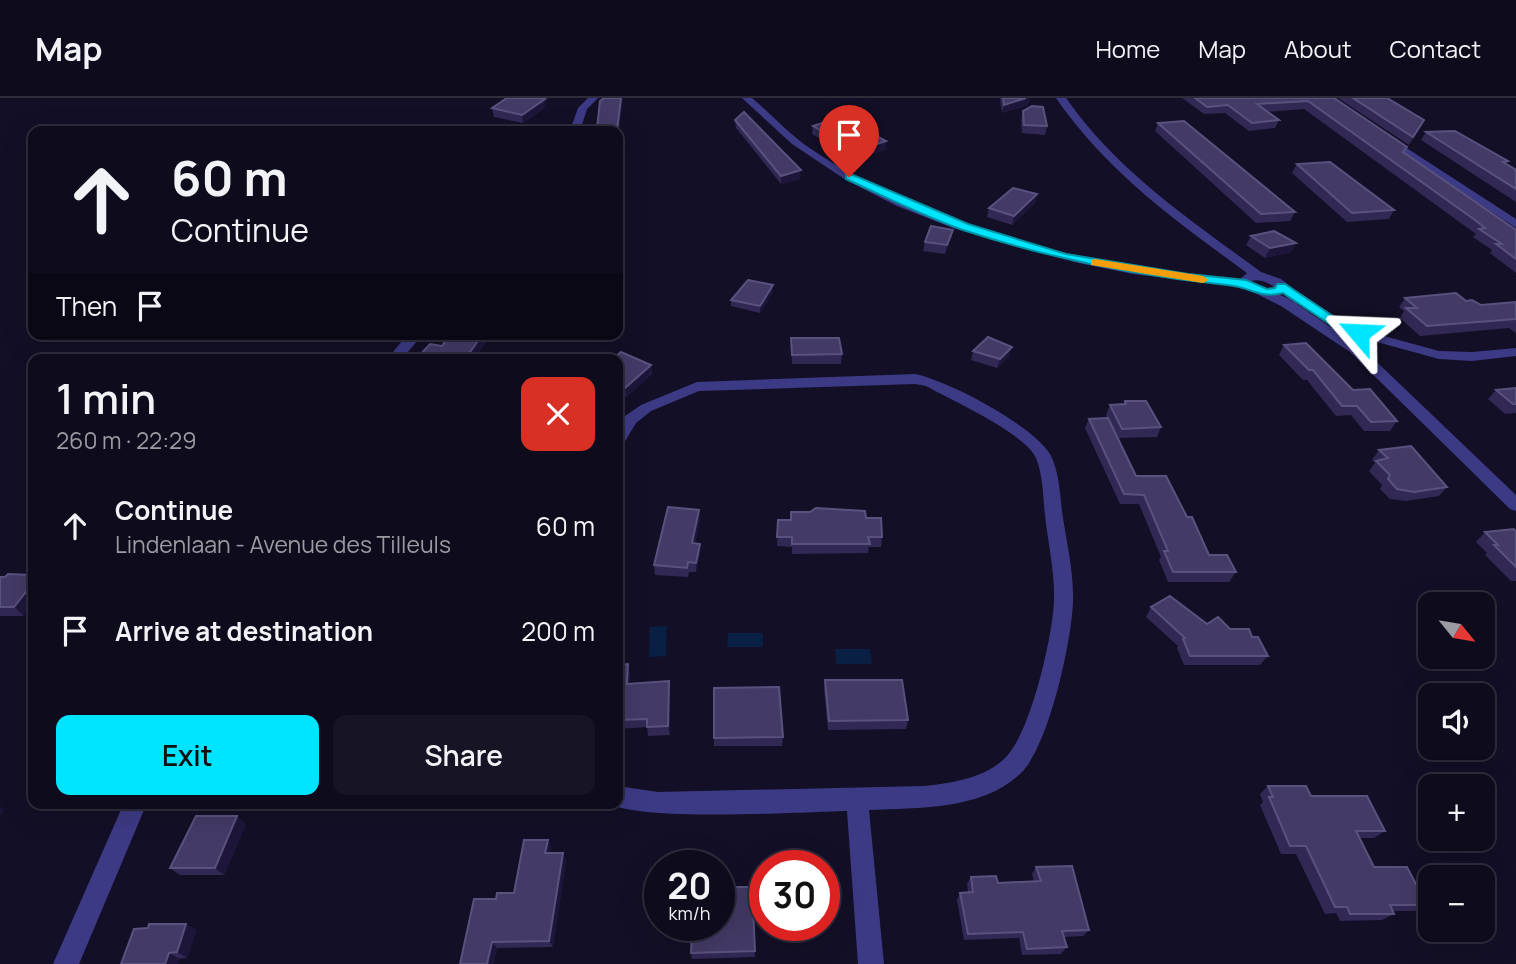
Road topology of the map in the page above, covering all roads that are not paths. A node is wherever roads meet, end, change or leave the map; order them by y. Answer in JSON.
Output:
{"nodes":[{"id":1,"x":593,"y":98,"type":"edge"},
{"id":2,"x":747,"y":98,"type":"edge"},
{"id":3,"x":1061,"y":98,"type":"edge"},
{"id":4,"x":577,"y":126,"type":"edge"},
{"id":5,"x":1370,"y":126,"type":"edge"},
{"id":6,"x":1516,"y":224,"type":"edge"},
{"id":7,"x":1257,"y":275,"type":"junction"},
{"id":8,"x":1246,"y":283,"type":"junction"},
{"id":9,"x":1281,"y":286,"type":"junction"},
{"id":10,"x":1265,"y":293,"type":"junction"},
{"id":11,"x":1340,"y":333,"type":"junction"},
{"id":12,"x":411,"y":340,"type":"edge"},
{"id":13,"x":1516,"y":352,"type":"edge"},
{"id":14,"x":398,"y":354,"type":"edge"},
{"id":15,"x":623,"y":431,"type":"edge"},
{"id":16,"x":1516,"y":505,"type":"edge"},
{"id":17,"x":623,"y":798,"type":"edge"},
{"id":18,"x":857,"y":800,"type":"junction"},
{"id":19,"x":133,"y":809,"type":"edge"},
{"id":20,"x":66,"y":964,"type":"edge"},
{"id":21,"x":871,"y":964,"type":"edge"}],
"edges":[{"from":1,"to":4,"type":"street"},
{"from":2,"to":8,"type":"street"},
{"from":3,"to":7,"type":"street"},
{"from":5,"to":6,"type":"street"},
{"from":7,"to":8,"type":"street"},
{"from":7,"to":9,"type":"street"},
{"from":8,"to":10,"type":"street"},
{"from":9,"to":10,"type":"street"},
{"from":9,"to":11,"type":"street"},
{"from":10,"to":11,"type":"street"},
{"from":11,"to":13,"type":"street"},
{"from":11,"to":16,"type":"street"},
{"from":12,"to":14,"type":"street"},
{"from":15,"to":18,"type":"street"},
{"from":17,"to":18,"type":"street"},
{"from":18,"to":21,"type":"street"},
{"from":19,"to":20,"type":"street"}]}
